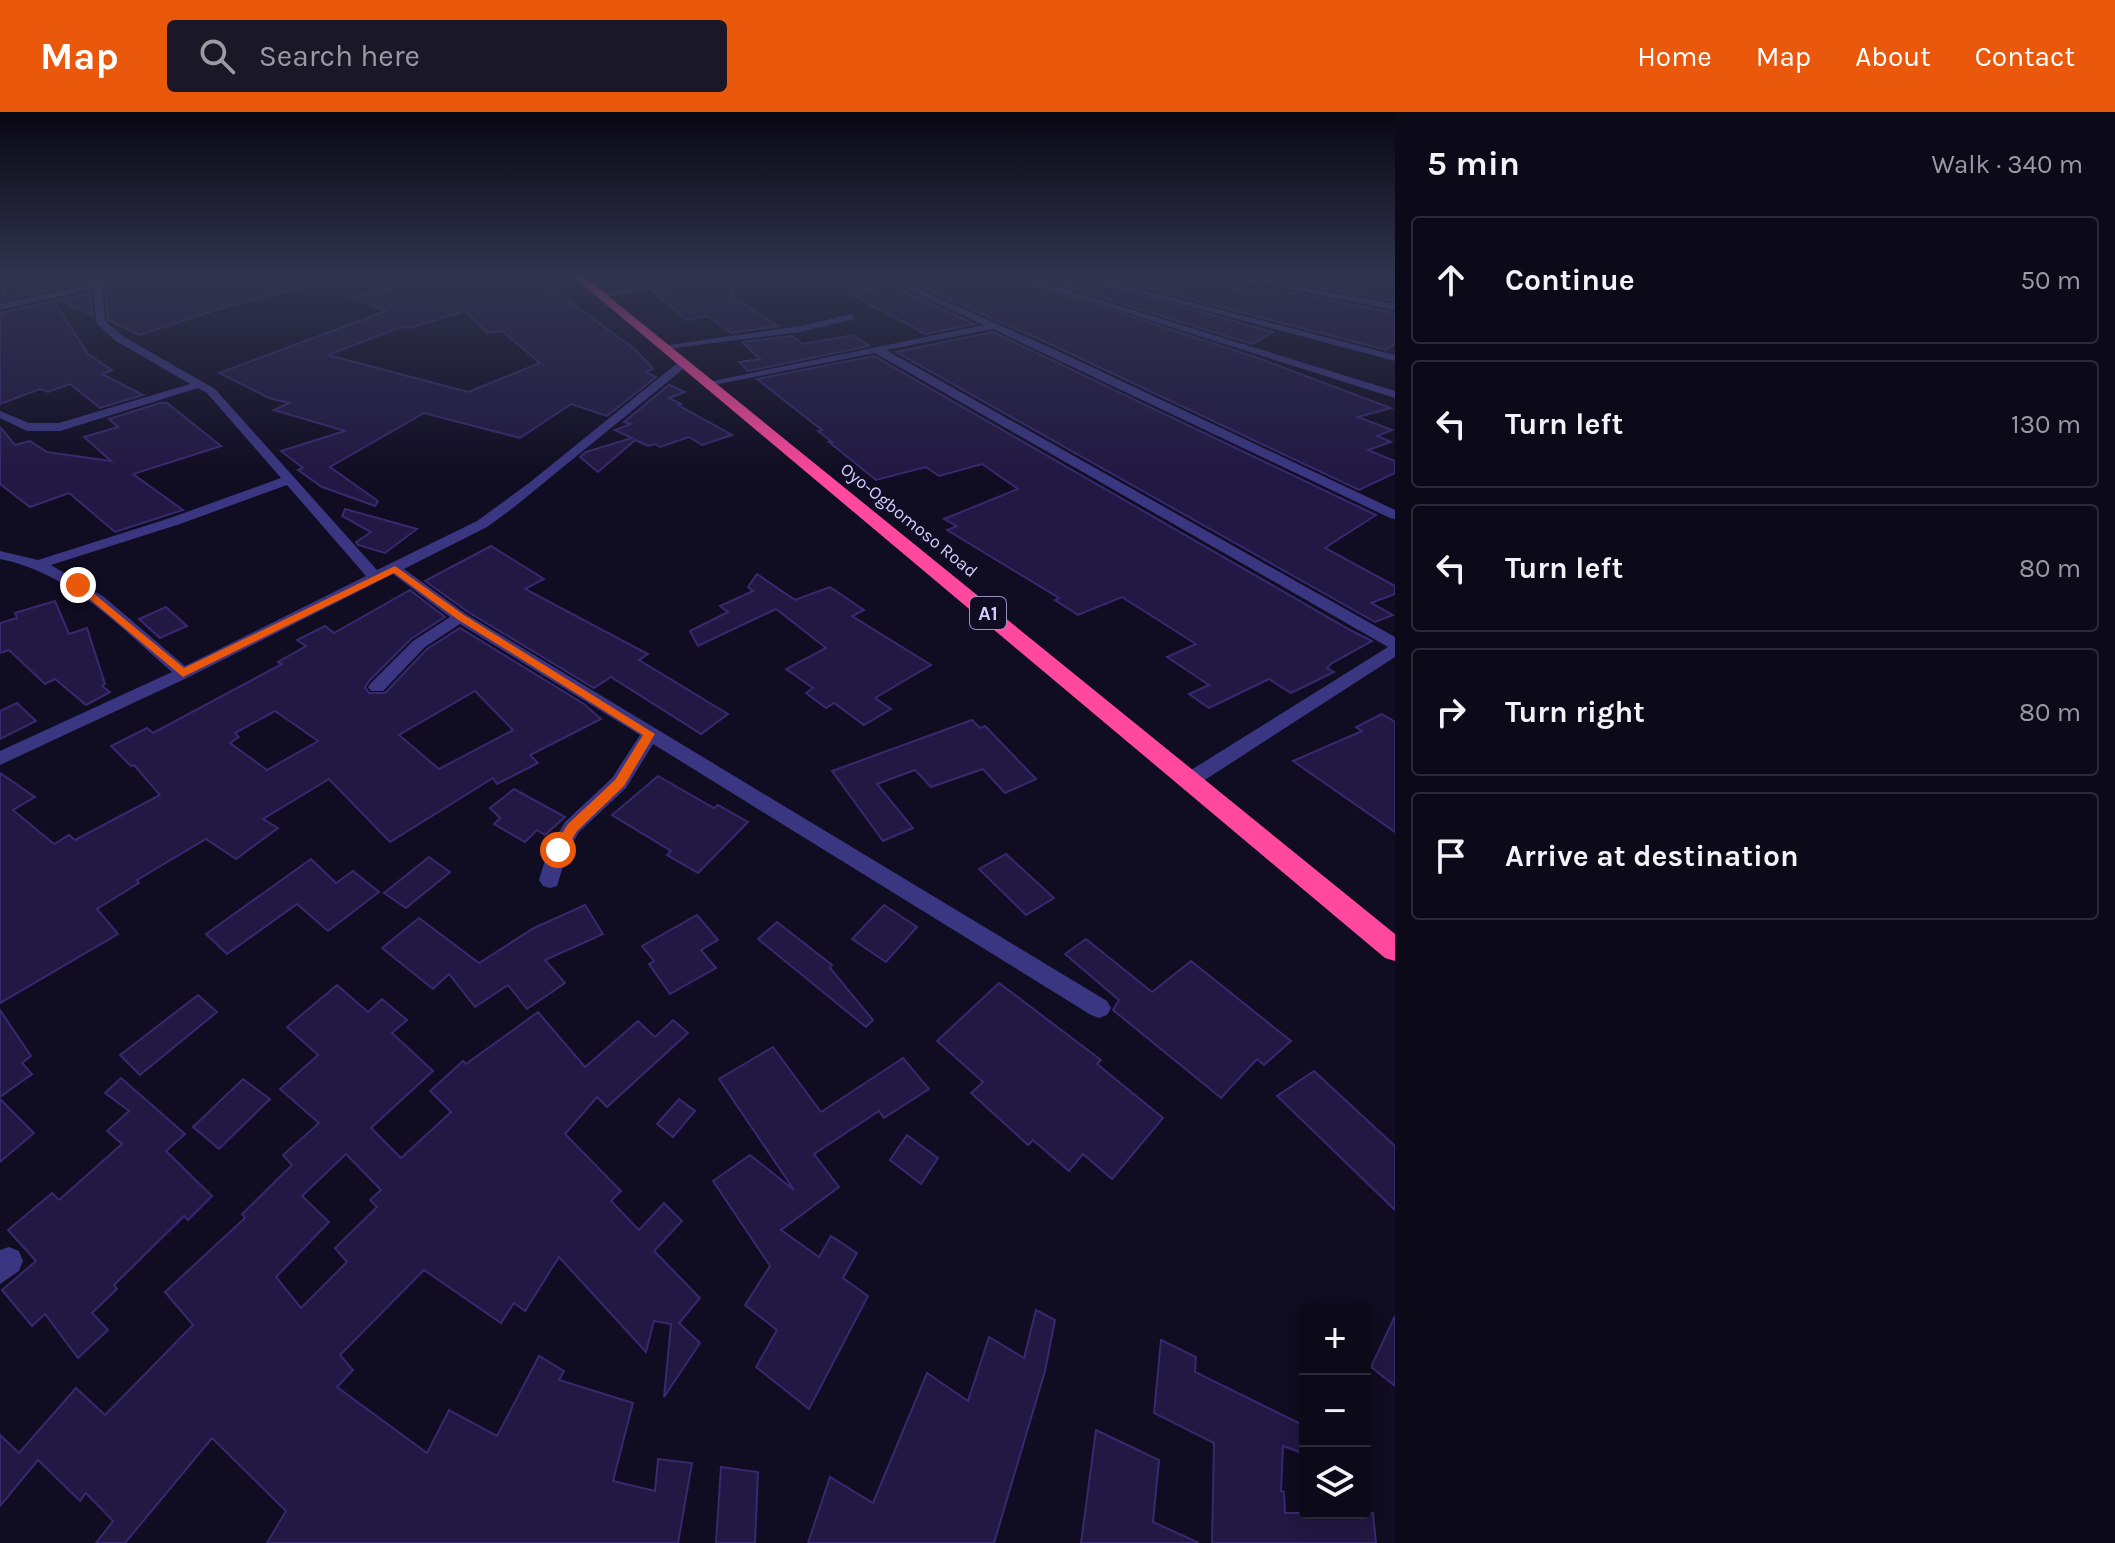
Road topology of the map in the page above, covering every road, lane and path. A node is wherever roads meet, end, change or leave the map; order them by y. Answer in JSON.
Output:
{"nodes":[{"id":1,"x":130,"y":345,"type":"edge"},
{"id":2,"x":677,"y":345,"type":"edge"},
{"id":3,"x":903,"y":345,"type":"edge"},
{"id":4,"x":1034,"y":345,"type":"edge"},
{"id":5,"x":1234,"y":345,"type":"edge"},
{"id":6,"x":1344,"y":345,"type":"edge"},
{"id":7,"x":667,"y":346,"type":"joint"},
{"id":8,"x":878,"y":350,"type":"junction"},
{"id":9,"x":1395,"y":358,"type":"edge"},
{"id":10,"x":684,"y":363,"type":"junction"},
{"id":11,"x":708,"y":383,"type":"junction"},
{"id":12,"x":201,"y":384,"type":"junction"},
{"id":13,"x":1395,"y":395,"type":"edge"},
{"id":14,"x":0,"y":414,"type":"edge"},
{"id":15,"x":289,"y":480,"type":"junction"},
{"id":16,"x":1395,"y":515,"type":"edge"},
{"id":17,"x":0,"y":555,"type":"edge"},
{"id":18,"x":42,"y":563,"type":"junction"},
{"id":19,"x":395,"y":569,"type":"junction"},
{"id":20,"x":376,"y":578,"type":"junction"},
{"id":21,"x":460,"y":617,"type":"junction"},
{"id":22,"x":1395,"y":644,"type":"edge"},
{"id":23,"x":1395,"y":650,"type":"edge"},
{"id":24,"x":183,"y":673,"type":"junction"},
{"id":25,"x":377,"y":687,"type":"dead end"},
{"id":26,"x":650,"y":734,"type":"junction"},
{"id":27,"x":0,"y":759,"type":"edge"},
{"id":28,"x":1190,"y":780,"type":"junction"},
{"id":29,"x":550,"y":880,"type":"dead end"},
{"id":30,"x":1395,"y":950,"type":"edge"},
{"id":31,"x":1099,"y":1008,"type":"dead end"}],
"edges":[{"from":1,"to":12,"type":"street"},
{"from":2,"to":7,"type":"street"},
{"from":3,"to":8,"type":"street"},
{"from":4,"to":16,"type":"street"},
{"from":5,"to":13,"type":"street"},
{"from":6,"to":9,"type":"street"},
{"from":7,"to":10,"type":"highway","name":"Oyo-Ogbomoso Road","number":"A1"},
{"from":8,"to":11,"type":"street"},
{"from":8,"to":22,"type":"street"},
{"from":10,"to":11,"type":"highway","name":"Oyo-Ogbomoso Road","number":"A1"},
{"from":10,"to":19,"type":"street"},
{"from":11,"to":28,"type":"highway","name":"Oyo-Ogbomoso Road","number":"A1"},
{"from":12,"to":14,"type":"street"},
{"from":12,"to":15,"type":"street"},
{"from":15,"to":18,"type":"street"},
{"from":15,"to":20,"type":"street"},
{"from":17,"to":18,"type":"street"},
{"from":18,"to":24,"type":"street"},
{"from":19,"to":20,"type":"street"},
{"from":19,"to":21,"type":"street"},
{"from":20,"to":24,"type":"street"},
{"from":21,"to":25,"type":"street"},
{"from":21,"to":26,"type":"street"},
{"from":23,"to":28,"type":"street"},
{"from":24,"to":27,"type":"street"},
{"from":26,"to":29,"type":"street"},
{"from":26,"to":31,"type":"street"},
{"from":28,"to":30,"type":"highway","name":"Oyo-Ogbomoso Road","number":"A1"}]}
